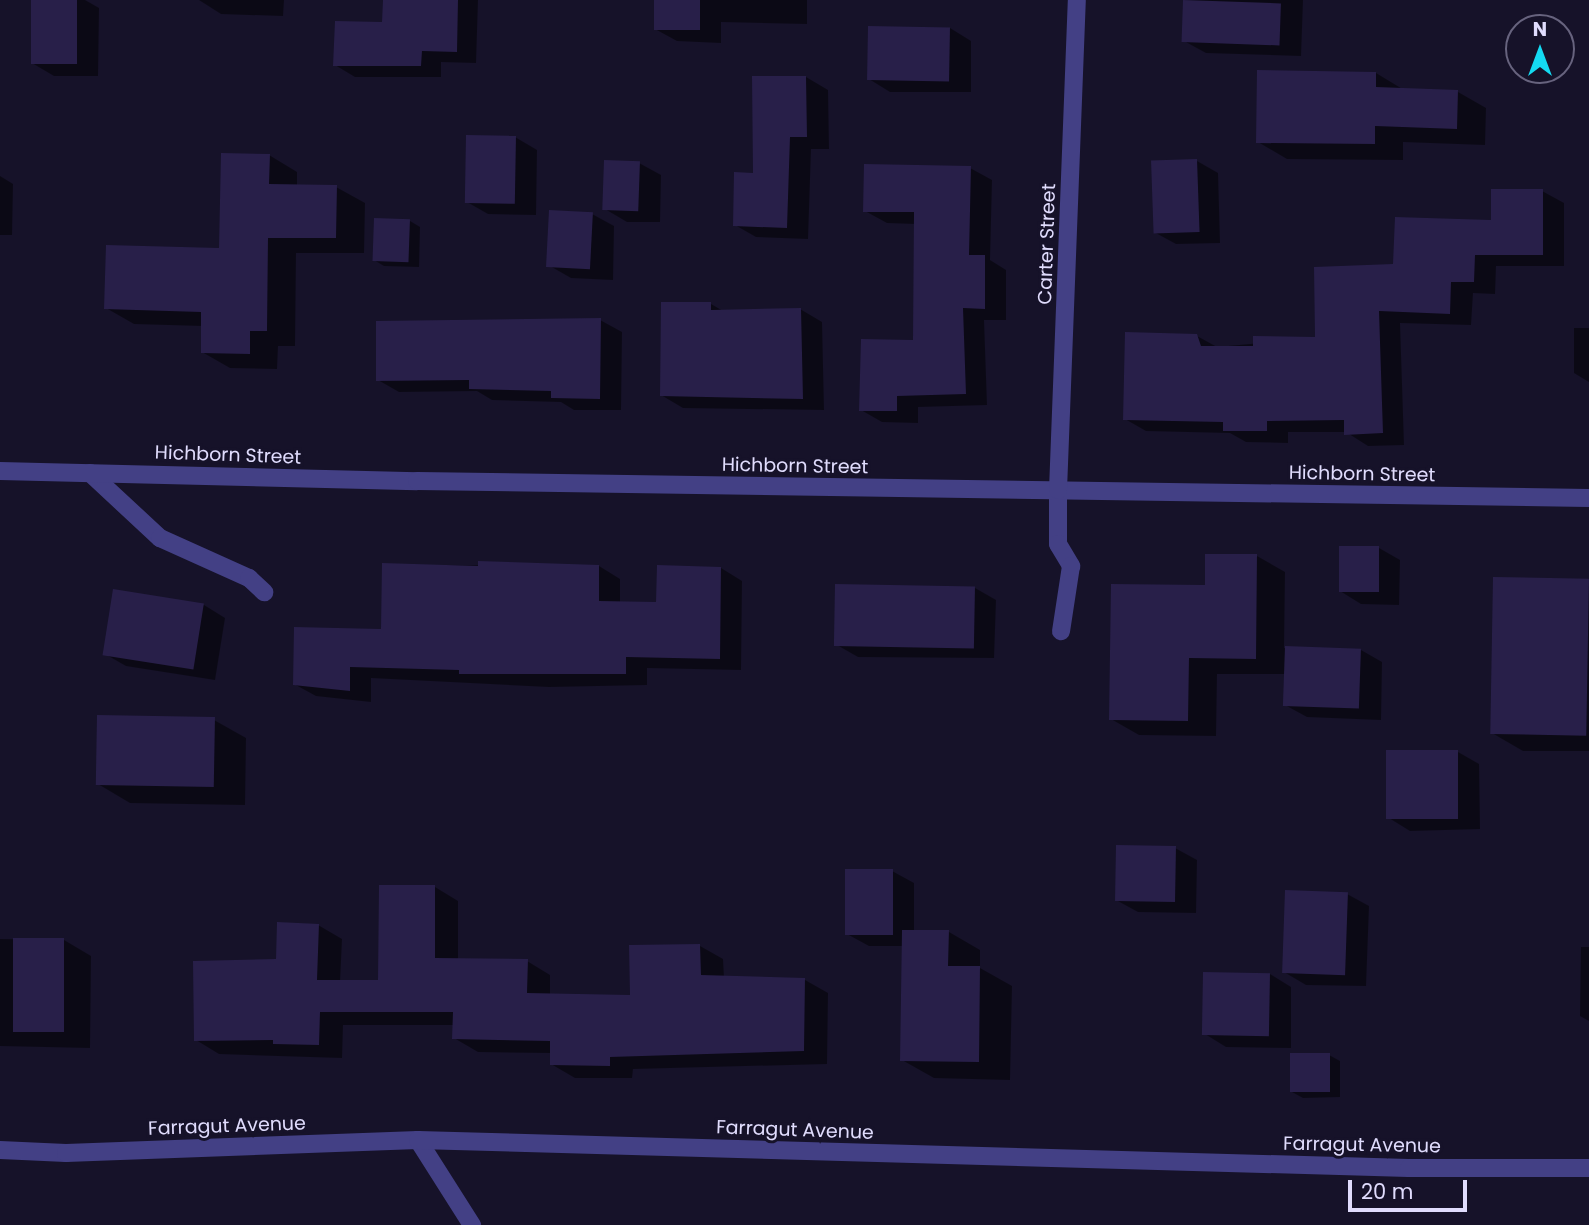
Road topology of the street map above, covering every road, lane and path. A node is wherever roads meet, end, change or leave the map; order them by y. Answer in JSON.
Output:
{"nodes":[{"id":1,"x":1077,"y":0,"type":"edge"},
{"id":2,"x":0,"y":471,"type":"edge"},
{"id":3,"x":90,"y":473,"type":"junction"},
{"id":4,"x":1058,"y":490,"type":"junction"},
{"id":5,"x":1589,"y":498,"type":"edge"},
{"id":6,"x":264,"y":593,"type":"dead end"},
{"id":7,"x":1061,"y":631,"type":"dead end"},
{"id":8,"x":418,"y":1140,"type":"junction"},
{"id":9,"x":0,"y":1150,"type":"edge"},
{"id":10,"x":1589,"y":1168,"type":"edge"},
{"id":11,"x":472,"y":1225,"type":"edge"}],
"edges":[{"from":1,"to":4,"type":"street","name":"Carter Street"},
{"from":2,"to":3,"type":"street","name":"Hichborn Street"},
{"from":3,"to":4,"type":"street","name":"Hichborn Street"},
{"from":3,"to":6,"type":"street"},
{"from":4,"to":5,"type":"street","name":"Hichborn Street"},
{"from":4,"to":7,"type":"street","name":"Carter Street"},
{"from":8,"to":9,"type":"street","name":"Farragut Avenue"},
{"from":8,"to":10,"type":"street","name":"Farragut Avenue"},
{"from":8,"to":11,"type":"street"}]}
